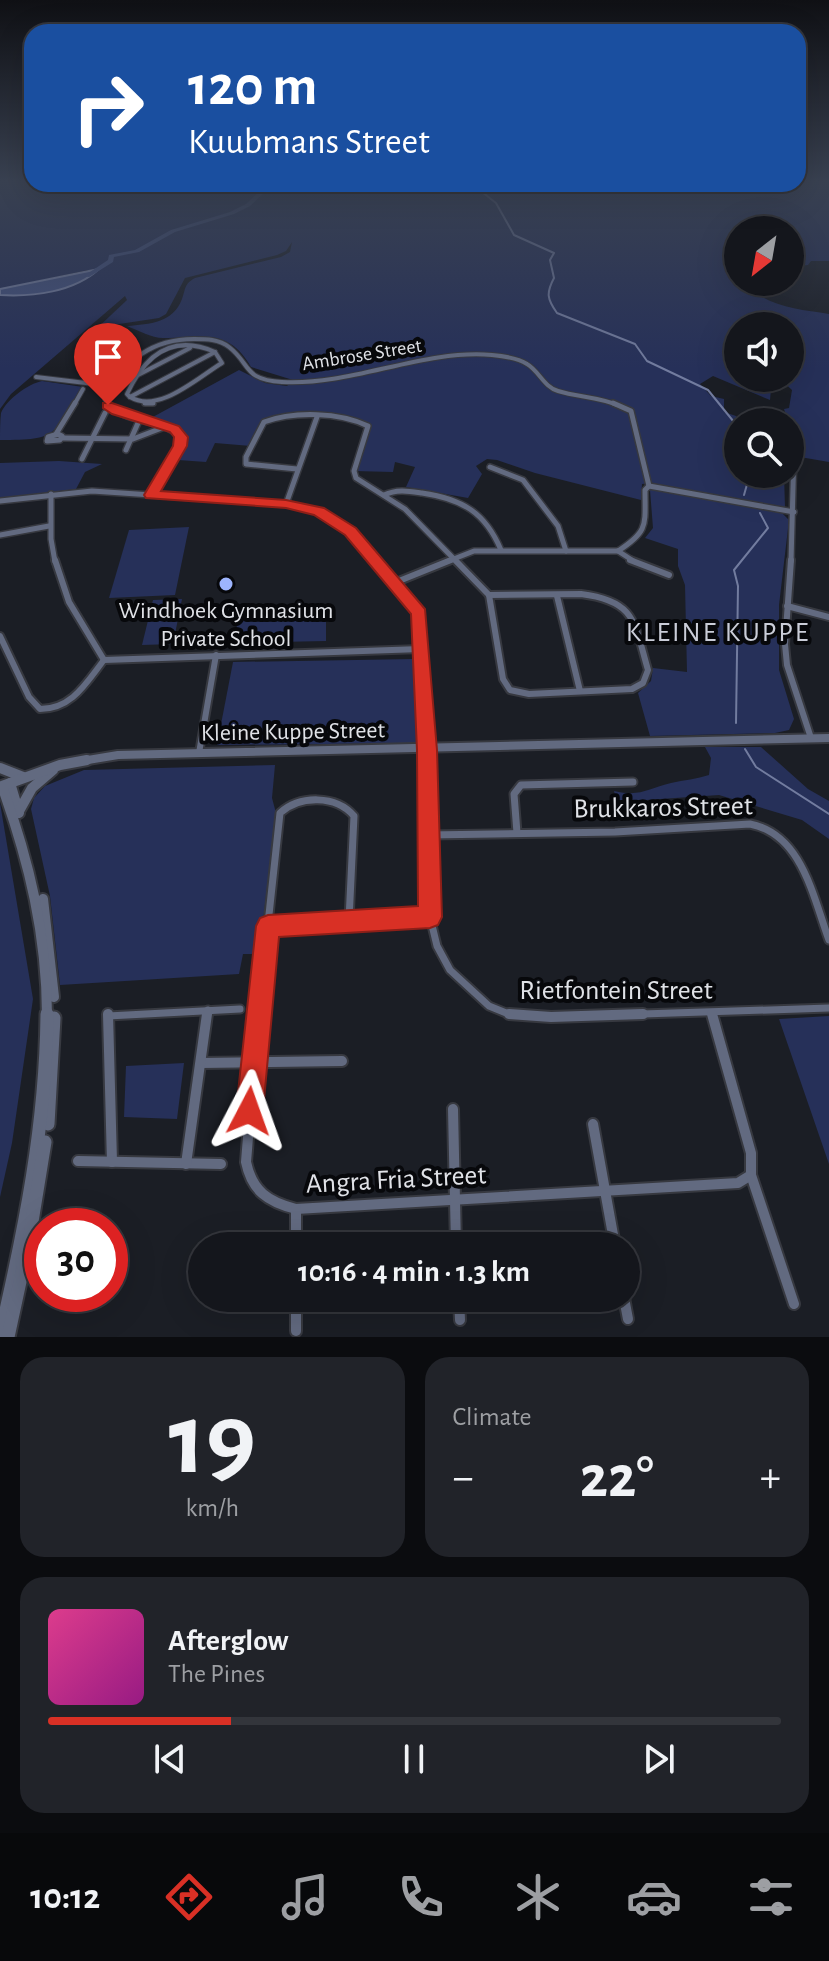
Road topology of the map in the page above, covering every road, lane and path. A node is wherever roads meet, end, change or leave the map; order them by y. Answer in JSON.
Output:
{"nodes":[{"id":1,"x":193,"y":346,"type":"junction"},
{"id":2,"x":215,"y":352,"type":"junction"},
{"id":3,"x":135,"y":376,"type":"junction"},
{"id":4,"x":36,"y":377,"type":"dead end"},
{"id":5,"x":111,"y":385,"type":"junction"},
{"id":6,"x":130,"y":385,"type":"junction"},
{"id":7,"x":83,"y":389,"type":"dead end"},
{"id":8,"x":129,"y":397,"type":"junction"},
{"id":9,"x":105,"y":413,"type":"dead end"},
{"id":10,"x":317,"y":417,"type":"junction"},
{"id":11,"x":138,"y":423,"type":"dead end"},
{"id":12,"x":167,"y":426,"type":"junction"},
{"id":13,"x":56,"y":434,"type":"junction"},
{"id":14,"x":62,"y":438,"type":"junction"},
{"id":15,"x":94,"y":438,"type":"junction"},
{"id":16,"x":133,"y":439,"type":"junction"},
{"id":17,"x":126,"y":450,"type":"dead end"},
{"id":18,"x":82,"y":459,"type":"dead end"},
{"id":19,"x":490,"y":467,"type":"dead end"},
{"id":20,"x":297,"y":469,"type":"junction"},
{"id":21,"x":649,"y":486,"type":"junction"},
{"id":22,"x":794,"y":488,"type":"edge"},
{"id":23,"x":51,"y":494,"type":"junction"},
{"id":24,"x":151,"y":495,"type":"junction"},
{"id":25,"x":384,"y":495,"type":"junction"},
{"id":26,"x":0,"y":501,"type":"edge"},
{"id":27,"x":286,"y":504,"type":"junction"},
{"id":28,"x":794,"y":512,"type":"junction"},
{"id":29,"x":49,"y":526,"type":"junction"},
{"id":30,"x":0,"y":535,"type":"edge"},
{"id":31,"x":501,"y":550,"type":"junction"},
{"id":32,"x":566,"y":551,"type":"junction"},
{"id":33,"x":618,"y":551,"type":"junction"},
{"id":34,"x":452,"y":559,"type":"junction"},
{"id":35,"x":669,"y":575,"type":"dead end"},
{"id":36,"x":394,"y":583,"type":"junction"},
{"id":37,"x":489,"y":595,"type":"junction"},
{"id":38,"x":557,"y":596,"type":"junction"},
{"id":39,"x":787,"y":606,"type":"junction"},
{"id":40,"x":829,"y":617,"type":"edge"},
{"id":41,"x":0,"y":636,"type":"edge"},
{"id":42,"x":421,"y":649,"type":"junction"},
{"id":43,"x":216,"y":655,"type":"junction"},
{"id":44,"x":104,"y":660,"type":"junction"},
{"id":45,"x":580,"y":691,"type":"junction"},
{"id":46,"x":811,"y":738,"type":"junction"},
{"id":47,"x":829,"y":738,"type":"edge"},
{"id":48,"x":427,"y":750,"type":"junction"},
{"id":49,"x":199,"y":753,"type":"junction"},
{"id":50,"x":60,"y":765,"type":"junction"},
{"id":51,"x":0,"y":768,"type":"edge"},
{"id":52,"x":23,"y":777,"type":"junction"},
{"id":53,"x":633,"y":782,"type":"dead end"},
{"id":54,"x":6,"y":785,"type":"junction"},
{"id":55,"x":18,"y":811,"type":"junction"},
{"id":56,"x":517,"y":833,"type":"junction"},
{"id":57,"x":428,"y":835,"type":"junction"},
{"id":58,"x":430,"y":917,"type":"junction"},
{"id":59,"x":349,"y":920,"type":"junction"},
{"id":60,"x":268,"y":926,"type":"junction"},
{"id":61,"x":829,"y":940,"type":"edge"},
{"id":62,"x":829,"y":1008,"type":"edge"},
{"id":63,"x":240,"y":1009,"type":"dead end"},
{"id":64,"x":208,"y":1010,"type":"junction"},
{"id":65,"x":712,"y":1013,"type":"junction"},
{"id":66,"x":253,"y":1061,"type":"junction"},
{"id":67,"x":342,"y":1061,"type":"dead end"},
{"id":68,"x":201,"y":1063,"type":"junction"},
{"id":69,"x":453,"y":1109,"type":"dead end"},
{"id":70,"x":593,"y":1124,"type":"dead end"},
{"id":71,"x":78,"y":1161,"type":"dead end"},
{"id":72,"x":112,"y":1162,"type":"junction"},
{"id":73,"x":186,"y":1164,"type":"junction"},
{"id":74,"x":221,"y":1164,"type":"dead end"},
{"id":75,"x":751,"y":1175,"type":"junction"},
{"id":76,"x":605,"y":1190,"type":"junction"},
{"id":77,"x":454,"y":1199,"type":"junction"},
{"id":78,"x":296,"y":1209,"type":"junction"},
{"id":79,"x":296,"y":1232,"type":"edge"},
{"id":80,"x":455,"y":1232,"type":"edge"},
{"id":81,"x":612,"y":1232,"type":"edge"},
{"id":82,"x":794,"y":1304,"type":"dead end"},
{"id":83,"x":296,"y":1312,"type":"edge"},
{"id":84,"x":460,"y":1312,"type":"edge"},
{"id":85,"x":627,"y":1312,"type":"edge"},
{"id":86,"x":628,"y":1319,"type":"dead end"},
{"id":87,"x":460,"y":1320,"type":"dead end"},
{"id":88,"x":296,"y":1331,"type":"dead end"},
{"id":89,"x":0,"y":1336,"type":"edge"},
{"id":90,"x":8,"y":1337,"type":"edge"}],
"edges":[{"from":1,"to":2,"type":"street"},
{"from":1,"to":3,"type":"street"},
{"from":1,"to":3,"type":"street"},
{"from":2,"to":8,"type":"street"},
{"from":2,"to":8,"type":"street"},
{"from":3,"to":6,"type":"street"},
{"from":4,"to":5,"type":"street"},
{"from":5,"to":6,"type":"street"},
{"from":5,"to":12,"type":"street"},
{"from":5,"to":21,"type":"street","name":"Ambrose Street"},
{"from":6,"to":8,"type":"street"},
{"from":7,"to":13,"type":"street"},
{"from":9,"to":15,"type":"street"},
{"from":10,"to":20,"type":"street"},
{"from":10,"to":20,"type":"street"},
{"from":10,"to":25,"type":"street"},
{"from":11,"to":16,"type":"street"},
{"from":12,"to":16,"type":"street"},
{"from":12,"to":24,"type":"street"},
{"from":13,"to":14,"type":"street"},
{"from":13,"to":14,"type":"street"},
{"from":14,"to":15,"type":"street"},
{"from":15,"to":16,"type":"street"},
{"from":15,"to":18,"type":"street"},
{"from":16,"to":17,"type":"street"},
{"from":19,"to":32,"type":"street"},
{"from":20,"to":27,"type":"street"},
{"from":21,"to":28,"type":"street"},
{"from":21,"to":33,"type":"street"},
{"from":22,"to":28,"type":"street"},
{"from":23,"to":24,"type":"street","name":"Rietfontein Street"},
{"from":23,"to":26,"type":"street","name":"Rietfontein Street"},
{"from":23,"to":29,"type":"street"},
{"from":24,"to":27,"type":"street","name":"Rietfontein Street"},
{"from":25,"to":31,"type":"street"},
{"from":25,"to":34,"type":"street"},
{"from":27,"to":36,"type":"street","name":"Rietfontein Street"},
{"from":28,"to":39,"type":"street"},
{"from":29,"to":30,"type":"street"},
{"from":29,"to":44,"type":"street"},
{"from":31,"to":32,"type":"street"},
{"from":31,"to":34,"type":"street"},
{"from":32,"to":33,"type":"street"},
{"from":33,"to":35,"type":"street"},
{"from":34,"to":36,"type":"street"},
{"from":34,"to":37,"type":"street"},
{"from":36,"to":42,"type":"street","name":"Rietfontein Street"},
{"from":37,"to":38,"type":"street"},
{"from":37,"to":45,"type":"street"},
{"from":38,"to":45,"type":"street"},
{"from":38,"to":45,"type":"street"},
{"from":39,"to":40,"type":"street"},
{"from":39,"to":46,"type":"street"},
{"from":41,"to":44,"type":"street"},
{"from":42,"to":43,"type":"street"},
{"from":42,"to":48,"type":"street","name":"Rietfontein Street"},
{"from":43,"to":44,"type":"street"},
{"from":43,"to":49,"type":"street"},
{"from":46,"to":47,"type":"street","name":"Kleine Kuppe Street"},
{"from":46,"to":48,"type":"street","name":"Kleine Kuppe Street"},
{"from":48,"to":49,"type":"street","name":"Kleine Kuppe Street"},
{"from":48,"to":57,"type":"street","name":"Rietfontein Street"},
{"from":49,"to":50,"type":"street","name":"Kleine Kuppe Street"},
{"from":50,"to":52,"type":"street","name":"Kleine Kuppe Street"},
{"from":50,"to":55,"type":"street"},
{"from":51,"to":52,"type":"street"},
{"from":52,"to":54,"type":"street","name":"Kleine Kuppe Street"},
{"from":53,"to":56,"type":"street"},
{"from":54,"to":55,"type":"street"},
{"from":54,"to":89,"type":"street"},
{"from":55,"to":90,"type":"street"},
{"from":56,"to":57,"type":"street","name":"Brukkaros Street"},
{"from":56,"to":61,"type":"street","name":"Brukkaros Street"},
{"from":57,"to":58,"type":"street","name":"Rietfontein Street"},
{"from":58,"to":59,"type":"street"},
{"from":58,"to":65,"type":"street","name":"Rietfontein Street"},
{"from":59,"to":60,"type":"street"},
{"from":59,"to":60,"type":"street","name":"Angra Fria Street"},
{"from":60,"to":66,"type":"street","name":"Angra Fria Street"},
{"from":62,"to":65,"type":"street","name":"Rietfontein Street"},
{"from":63,"to":64,"type":"street"},
{"from":64,"to":68,"type":"street"},
{"from":64,"to":72,"type":"street"},
{"from":65,"to":75,"type":"street"},
{"from":66,"to":67,"type":"street"},
{"from":66,"to":68,"type":"street"},
{"from":66,"to":78,"type":"street","name":"Angra Fria Street"},
{"from":68,"to":73,"type":"street"},
{"from":69,"to":77,"type":"street"},
{"from":70,"to":76,"type":"street"},
{"from":71,"to":72,"type":"street"},
{"from":72,"to":73,"type":"street"},
{"from":73,"to":74,"type":"street"},
{"from":75,"to":76,"type":"street","name":"Angra Fria Street"},
{"from":75,"to":82,"type":"street"},
{"from":76,"to":77,"type":"street","name":"Angra Fria Street"},
{"from":76,"to":81,"type":"street"},
{"from":77,"to":78,"type":"street","name":"Angra Fria Street"},
{"from":77,"to":80,"type":"street"},
{"from":78,"to":79,"type":"street"},
{"from":83,"to":88,"type":"street"},
{"from":84,"to":87,"type":"street"},
{"from":85,"to":86,"type":"street"}]}
